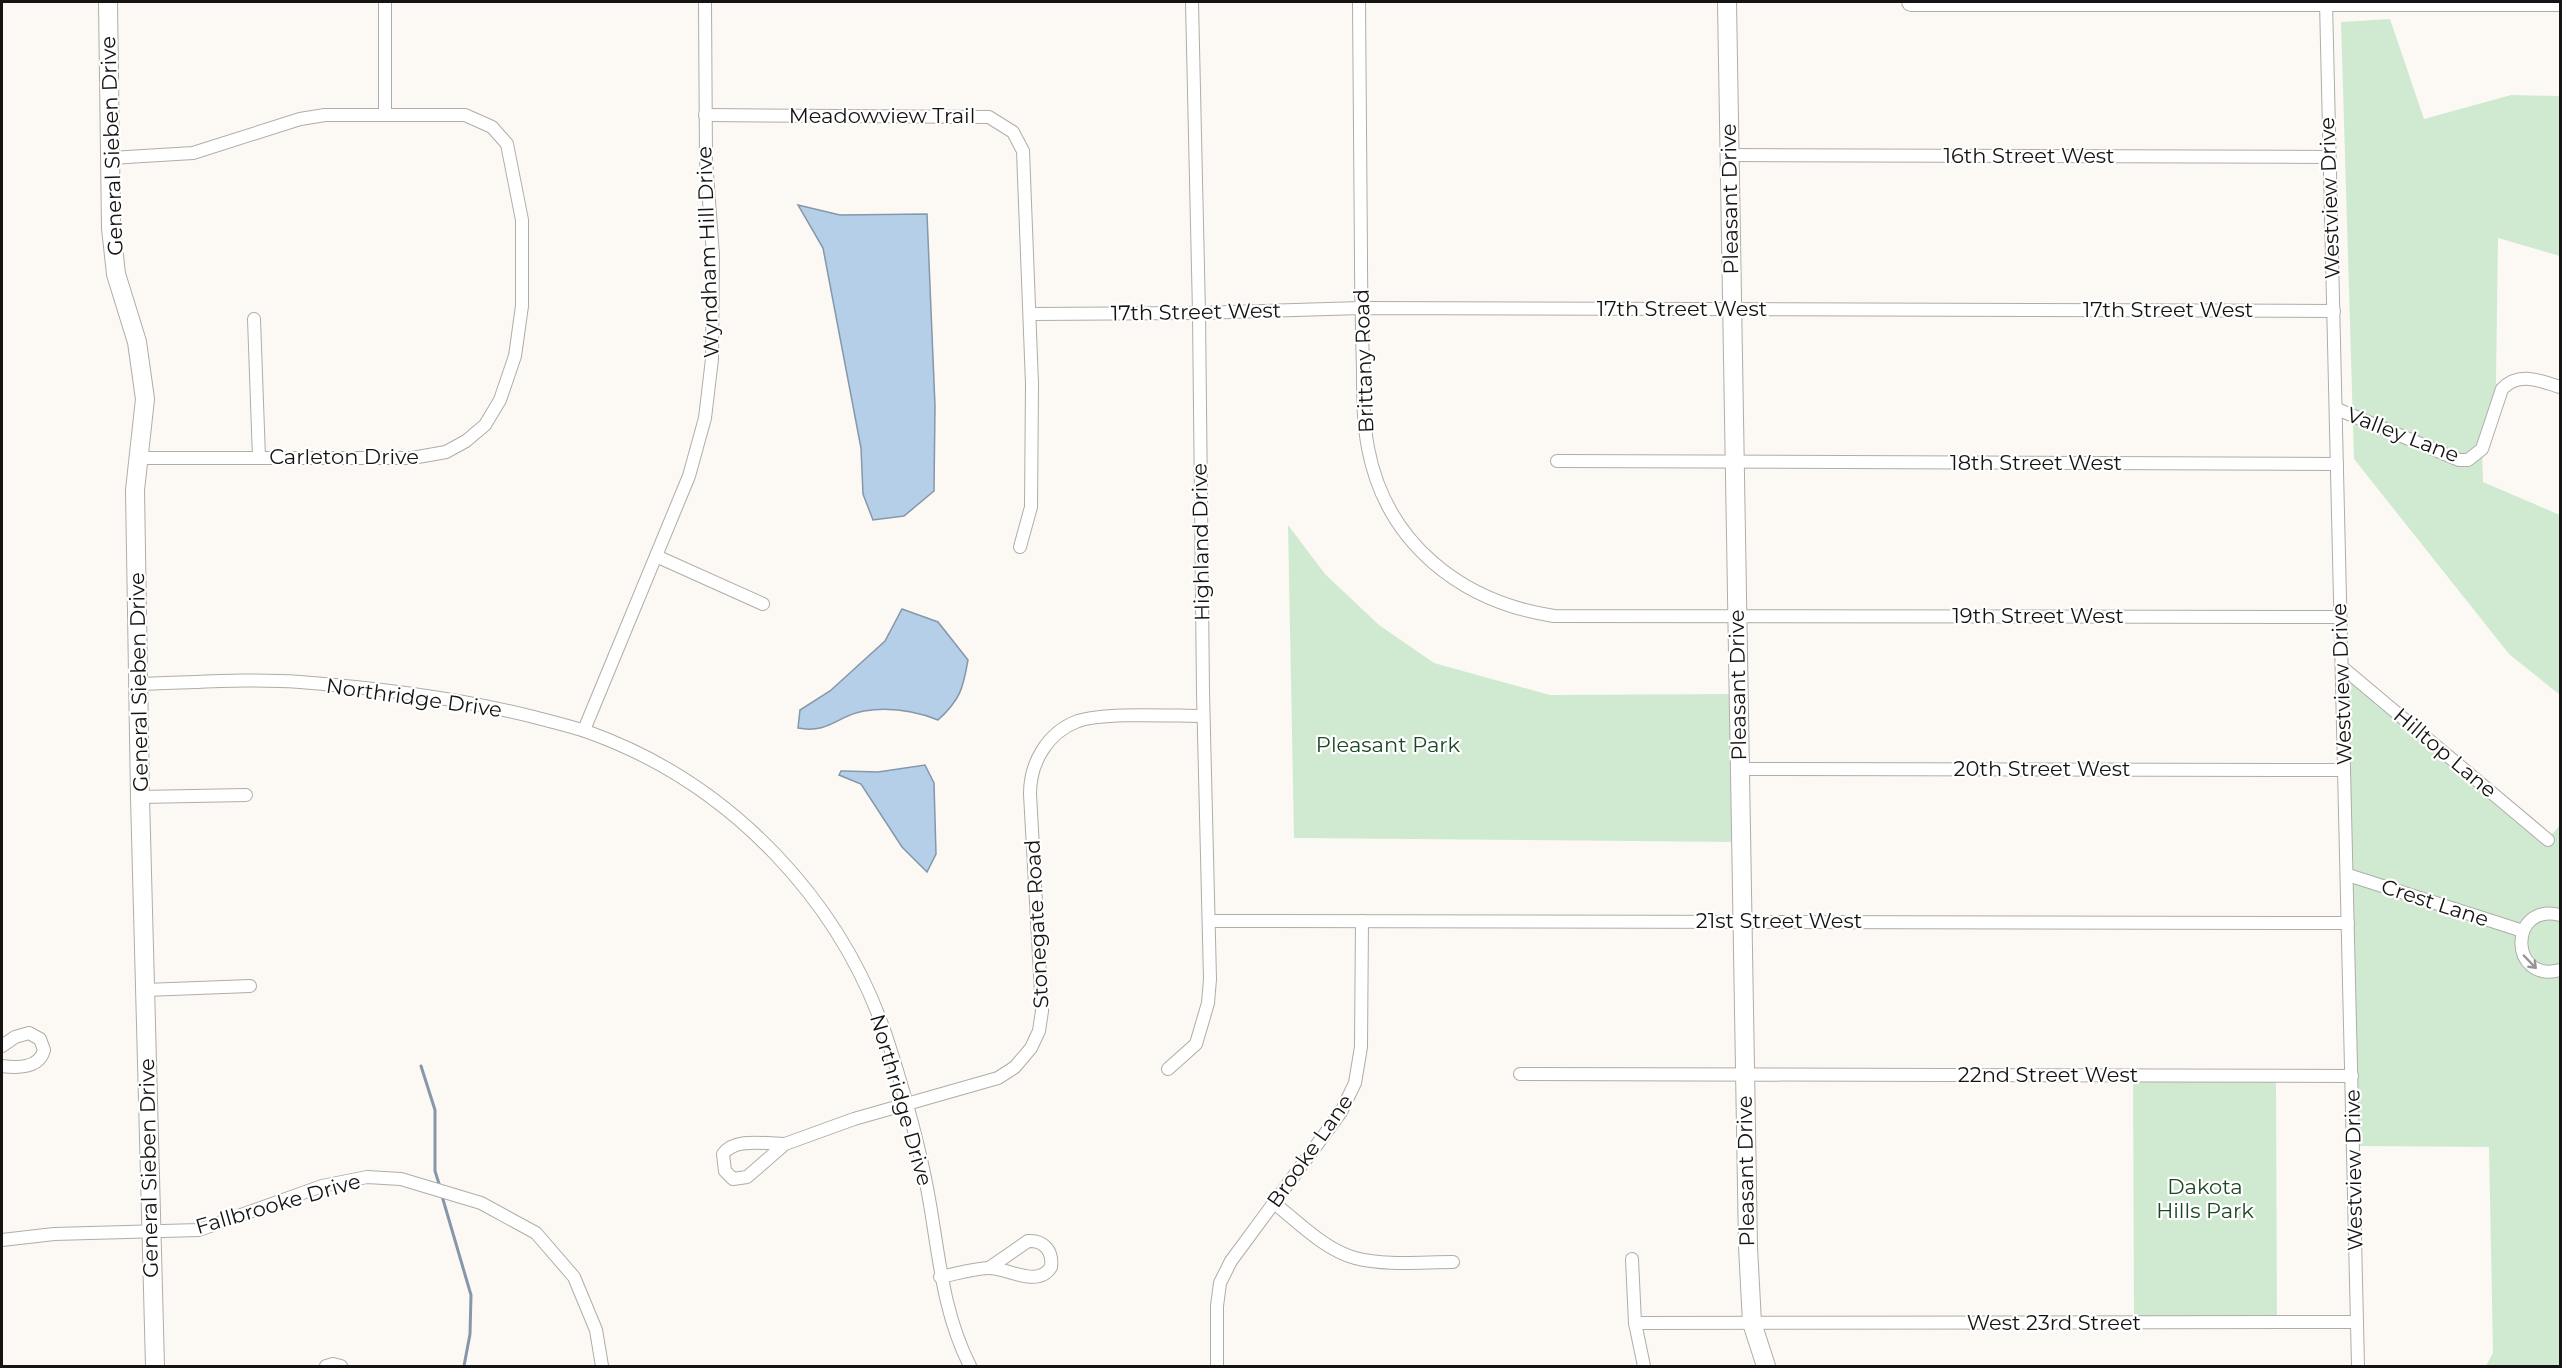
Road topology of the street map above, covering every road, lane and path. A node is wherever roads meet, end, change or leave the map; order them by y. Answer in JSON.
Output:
{"nodes":[{"id":1,"x":108,"y":2,"type":"edge"},
{"id":2,"x":385,"y":2,"type":"edge"},
{"id":3,"x":705,"y":2,"type":"edge"},
{"id":4,"x":1192,"y":2,"type":"edge"},
{"id":5,"x":1359,"y":2,"type":"edge"},
{"id":6,"x":1728,"y":2,"type":"edge"},
{"id":7,"x":1911,"y":2,"type":"edge"},
{"id":8,"x":2326,"y":2,"type":"edge"},
{"id":9,"x":2493,"y":2,"type":"edge"},
{"id":10,"x":2560,"y":2,"type":"edge"},
{"id":11,"x":385,"y":113,"type":"junction"},
{"id":12,"x":705,"y":115,"type":"junction"},
{"id":13,"x":1730,"y":155,"type":"junction"},
{"id":14,"x":2329,"y":157,"type":"junction"},
{"id":15,"x":111,"y":158,"type":"junction"},
{"id":16,"x":1361,"y":308,"type":"junction"},
{"id":17,"x":1732,"y":309,"type":"junction"},
{"id":18,"x":2334,"y":311,"type":"junction"},
{"id":19,"x":1199,"y":313,"type":"junction"},
{"id":20,"x":1030,"y":314,"type":"junction"},
{"id":21,"x":254,"y":320,"type":"dead end"},
{"id":22,"x":2560,"y":387,"type":"edge"},
{"id":23,"x":2337,"y":409,"type":"junction"},
{"id":24,"x":140,"y":458,"type":"junction"},
{"id":25,"x":259,"y":458,"type":"junction"},
{"id":26,"x":1557,"y":461,"type":"dead end"},
{"id":27,"x":1734,"y":462,"type":"junction"},
{"id":28,"x":2337,"y":464,"type":"junction"},
{"id":29,"x":1020,"y":547,"type":"dead end"},
{"id":30,"x":656,"y":556,"type":"junction"},
{"id":31,"x":763,"y":604,"type":"dead end"},
{"id":32,"x":1737,"y":615,"type":"junction"},
{"id":33,"x":2340,"y":617,"type":"junction"},
{"id":34,"x":2342,"y":667,"type":"junction"},
{"id":35,"x":139,"y":684,"type":"junction"},
{"id":36,"x":1203,"y":716,"type":"junction"},
{"id":37,"x":584,"y":730,"type":"junction"},
{"id":38,"x":1739,"y":768,"type":"junction"},
{"id":39,"x":2344,"y":770,"type":"junction"},
{"id":40,"x":246,"y":795,"type":"dead end"},
{"id":41,"x":140,"y":797,"type":"junction"},
{"id":42,"x":2548,"y":840,"type":"dead end"},
{"id":43,"x":2348,"y":875,"type":"junction"},
{"id":44,"x":2560,"y":915,"type":"edge"},
{"id":45,"x":1209,"y":921,"type":"junction"},
{"id":46,"x":1362,"y":921,"type":"junction"},
{"id":47,"x":1742,"y":921,"type":"junction"},
{"id":48,"x":2348,"y":923,"type":"junction"},
{"id":49,"x":2523,"y":931,"type":"junction"},
{"id":50,"x":2560,"y":970,"type":"edge"},
{"id":51,"x":250,"y":986,"type":"dead end"},
{"id":52,"x":145,"y":990,"type":"junction"},
{"id":53,"x":2,"y":1046,"type":"edge"},
{"id":54,"x":2,"y":1066,"type":"edge"},
{"id":55,"x":1168,"y":1069,"type":"dead end"},
{"id":56,"x":1520,"y":1074,"type":"dead end"},
{"id":57,"x":1744,"y":1074,"type":"junction"},
{"id":58,"x":2352,"y":1076,"type":"junction"},
{"id":59,"x":906,"y":1105,"type":"junction"},
{"id":60,"x":785,"y":1144,"type":"junction"},
{"id":61,"x":1274,"y":1203,"type":"junction"},
{"id":62,"x":151,"y":1231,"type":"junction"},
{"id":63,"x":2,"y":1240,"type":"edge"},
{"id":64,"x":1632,"y":1259,"type":"dead end"},
{"id":65,"x":1453,"y":1262,"type":"dead end"},
{"id":66,"x":989,"y":1268,"type":"junction"},
{"id":67,"x":940,"y":1277,"type":"junction"},
{"id":68,"x":2357,"y":1322,"type":"junction"},
{"id":69,"x":1635,"y":1323,"type":"junction"},
{"id":70,"x":1752,"y":1323,"type":"junction"},
{"id":71,"x":154,"y":1366,"type":"edge"},
{"id":72,"x":326,"y":1366,"type":"edge"},
{"id":73,"x":341,"y":1366,"type":"edge"},
{"id":74,"x":602,"y":1366,"type":"edge"},
{"id":75,"x":970,"y":1366,"type":"edge"},
{"id":76,"x":1217,"y":1366,"type":"edge"},
{"id":77,"x":1644,"y":1366,"type":"edge"},
{"id":78,"x":1766,"y":1366,"type":"edge"},
{"id":79,"x":2358,"y":1366,"type":"edge"}],
"edges":[{"from":1,"to":15,"type":"street","name":"General Sieben Drive"},
{"from":2,"to":11,"type":"street"},
{"from":3,"to":12,"type":"street","name":"Wyndham Hill Drive"},
{"from":4,"to":19,"type":"street","name":"Highland Drive"},
{"from":5,"to":16,"type":"street","name":"Brittany Road"},
{"from":6,"to":13,"type":"street","name":"Pleasant Drive"},
{"from":7,"to":8,"type":"street"},
{"from":8,"to":9,"type":"street"},
{"from":8,"to":14,"type":"street","name":"Westview Drive"},
{"from":9,"to":10,"type":"street"},
{"from":11,"to":15,"type":"street","name":"Carleton Drive"},
{"from":11,"to":25,"type":"street","name":"Carleton Drive"},
{"from":12,"to":20,"type":"street","name":"Meadowview Trail"},
{"from":12,"to":30,"type":"street","name":"Wyndham Hill Drive"},
{"from":13,"to":14,"type":"street","name":"16th Street West"},
{"from":13,"to":17,"type":"street","name":"Pleasant Drive"},
{"from":14,"to":18,"type":"street","name":"Westview Drive"},
{"from":15,"to":24,"type":"street","name":"General Sieben Drive"},
{"from":16,"to":17,"type":"street","name":"17th Street West"},
{"from":16,"to":19,"type":"street","name":"17th Street West"},
{"from":16,"to":32,"type":"street","name":"Brittany Road"},
{"from":17,"to":18,"type":"street","name":"17th Street West"},
{"from":17,"to":27,"type":"street","name":"Pleasant Drive"},
{"from":18,"to":23,"type":"street","name":"Westview Drive"},
{"from":19,"to":20,"type":"street","name":"17th Street West"},
{"from":19,"to":36,"type":"street","name":"Highland Drive"},
{"from":20,"to":29,"type":"street","name":"Meadowview Trail"},
{"from":21,"to":25,"type":"street"},
{"from":22,"to":23,"type":"street","name":"Valley Lane"},
{"from":23,"to":28,"type":"street","name":"Westview Drive"},
{"from":24,"to":25,"type":"street","name":"Carleton Drive"},
{"from":24,"to":35,"type":"street","name":"General Sieben Drive"},
{"from":26,"to":27,"type":"street","name":"18th Street West"},
{"from":27,"to":28,"type":"street","name":"18th Street West"},
{"from":27,"to":32,"type":"street","name":"Pleasant Drive"},
{"from":28,"to":33,"type":"street","name":"Westview Drive"},
{"from":30,"to":31,"type":"street"},
{"from":30,"to":37,"type":"street","name":"Wyndham Hill Drive"},
{"from":32,"to":33,"type":"street","name":"19th Street West"},
{"from":32,"to":38,"type":"street","name":"Pleasant Drive"},
{"from":33,"to":34,"type":"street","name":"Westview Drive"},
{"from":34,"to":39,"type":"street","name":"Westview Drive"},
{"from":34,"to":42,"type":"street","name":"Hilltop Lane"},
{"from":35,"to":37,"type":"street","name":"Northridge Drive"},
{"from":35,"to":41,"type":"street","name":"General Sieben Drive"},
{"from":36,"to":45,"type":"street","name":"Highland Drive"},
{"from":36,"to":59,"type":"street","name":"Stonegate Road"},
{"from":37,"to":59,"type":"street","name":"Northridge Drive"},
{"from":38,"to":39,"type":"street","name":"20th Street West"},
{"from":38,"to":47,"type":"street","name":"Pleasant Drive"},
{"from":39,"to":43,"type":"street","name":"Westview Drive"},
{"from":40,"to":41,"type":"street"},
{"from":41,"to":52,"type":"street","name":"General Sieben Drive"},
{"from":43,"to":48,"type":"street","name":"Westview Drive"},
{"from":43,"to":49,"type":"street","name":"Crest Lane"},
{"from":44,"to":49,"type":"street"},
{"from":45,"to":46,"type":"street","name":"21st Street West"},
{"from":45,"to":55,"type":"street","name":"Highland Drive"},
{"from":46,"to":47,"type":"street","name":"21st Street West"},
{"from":46,"to":61,"type":"street","name":"Brooke Lane"},
{"from":47,"to":48,"type":"street","name":"21st Street West"},
{"from":47,"to":57,"type":"street","name":"Pleasant Drive"},
{"from":48,"to":58,"type":"street","name":"Westview Drive"},
{"from":49,"to":50,"type":"street","one_way":true},
{"from":51,"to":52,"type":"street"},
{"from":52,"to":62,"type":"street","name":"General Sieben Drive"},
{"from":53,"to":54,"type":"street"},
{"from":56,"to":57,"type":"street","name":"22nd Street West"},
{"from":57,"to":58,"type":"street","name":"22nd Street West"},
{"from":57,"to":70,"type":"street","name":"Pleasant Drive"},
{"from":58,"to":68,"type":"street","name":"Westview Drive"},
{"from":59,"to":60,"type":"street","name":"Stonegate Road"},
{"from":59,"to":67,"type":"street","name":"Northridge Drive"},
{"from":60,"to":60,"type":"street"},
{"from":61,"to":65,"type":"street"},
{"from":61,"to":76,"type":"street","name":"Brooke Lane"},
{"from":62,"to":63,"type":"street","name":"Fallbrooke Drive"},
{"from":62,"to":71,"type":"street","name":"General Sieben Drive"},
{"from":62,"to":74,"type":"street","name":"Fallbrooke Drive"},
{"from":64,"to":69,"type":"street"},
{"from":66,"to":66,"type":"street"},
{"from":66,"to":67,"type":"street"},
{"from":67,"to":75,"type":"street","name":"Northridge Drive"},
{"from":68,"to":70,"type":"street","name":"West 23rd Street"},
{"from":68,"to":79,"type":"street","name":"Westview Drive"},
{"from":69,"to":70,"type":"street","name":"West 23rd Street"},
{"from":69,"to":77,"type":"street"},
{"from":70,"to":78,"type":"street","name":"Pleasant Drive"},
{"from":72,"to":73,"type":"street"}]}
